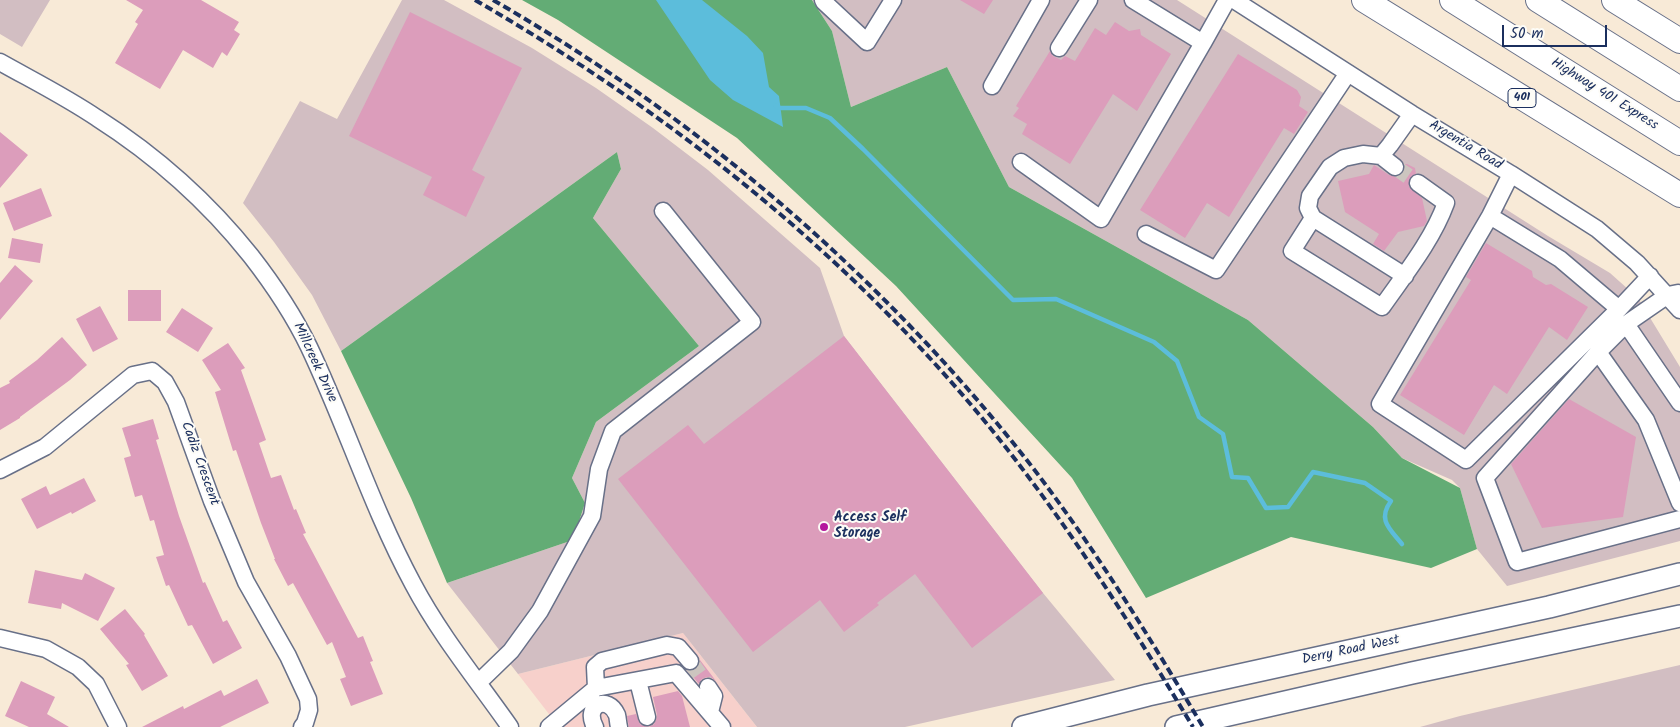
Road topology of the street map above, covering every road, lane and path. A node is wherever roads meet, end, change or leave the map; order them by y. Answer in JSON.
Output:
{"nodes":[{"id":1,"x":823,"y":0,"type":"edge"},
{"id":2,"x":893,"y":0,"type":"edge"},
{"id":3,"x":1041,"y":0,"type":"edge"},
{"id":4,"x":1089,"y":0,"type":"edge"},
{"id":5,"x":1133,"y":0,"type":"edge"},
{"id":6,"x":1227,"y":0,"type":"edge"},
{"id":7,"x":1234,"y":0,"type":"edge"},
{"id":8,"x":1364,"y":0,"type":"edge"},
{"id":9,"x":1452,"y":0,"type":"edge"},
{"id":10,"x":1538,"y":0,"type":"edge"},
{"id":11,"x":1614,"y":0,"type":"edge"},
{"id":12,"x":1680,"y":41,"type":"edge"},
{"id":13,"x":1203,"y":43,"type":"junction"},
{"id":14,"x":1060,"y":48,"type":"dead end"},
{"id":15,"x":0,"y":62,"type":"edge"},
{"id":16,"x":1348,"y":73,"type":"junction"},
{"id":17,"x":992,"y":86,"type":"dead end"},
{"id":18,"x":1680,"y":90,"type":"edge"},
{"id":19,"x":1412,"y":114,"type":"junction"},
{"id":20,"x":1680,"y":143,"type":"edge"},
{"id":21,"x":1381,"y":156,"type":"junction"},
{"id":22,"x":1021,"y":162,"type":"dead end"},
{"id":23,"x":1395,"y":167,"type":"tunnel mouth"},
{"id":24,"x":1511,"y":174,"type":"junction"},
{"id":25,"x":1418,"y":183,"type":"tunnel mouth"},
{"id":26,"x":1680,"y":195,"type":"edge"},
{"id":27,"x":663,"y":211,"type":"dead end"},
{"id":28,"x":1490,"y":216,"type":"junction"},
{"id":29,"x":1313,"y":218,"type":"junction"},
{"id":30,"x":1146,"y":234,"type":"dead end"},
{"id":31,"x":1404,"y":276,"type":"junction"},
{"id":32,"x":1650,"y":276,"type":"junction"},
{"id":33,"x":1674,"y":294,"type":"edge"},
{"id":34,"x":1619,"y":309,"type":"junction"},
{"id":35,"x":1680,"y":310,"type":"edge"},
{"id":36,"x":1626,"y":324,"type":"junction"},
{"id":37,"x":1598,"y":352,"type":"junction"},
{"id":38,"x":1680,"y":403,"type":"edge"},
{"id":39,"x":0,"y":470,"type":"edge"},
{"id":40,"x":1680,"y":503,"type":"edge"},
{"id":41,"x":1680,"y":520,"type":"edge"},
{"id":42,"x":1680,"y":574,"type":"edge"},
{"id":43,"x":1680,"y":616,"type":"edge"},
{"id":44,"x":0,"y":638,"type":"edge"},
{"id":45,"x":690,"y":660,"type":"tunnel mouth"},
{"id":46,"x":638,"y":681,"type":"junction"},
{"id":47,"x":479,"y":682,"type":"junction"},
{"id":48,"x":708,"y":687,"type":"tunnel mouth"},
{"id":49,"x":596,"y":688,"type":"junction"},
{"id":50,"x":575,"y":705,"type":"junction"},
{"id":51,"x":710,"y":712,"type":"junction"},
{"id":52,"x":647,"y":716,"type":"dead end"},
{"id":53,"x":118,"y":727,"type":"edge"},
{"id":54,"x":302,"y":727,"type":"edge"},
{"id":55,"x":510,"y":727,"type":"edge"},
{"id":56,"x":548,"y":727,"type":"edge"},
{"id":57,"x":584,"y":727,"type":"edge"},
{"id":58,"x":595,"y":727,"type":"edge"},
{"id":59,"x":619,"y":727,"type":"edge"},
{"id":60,"x":722,"y":727,"type":"edge"},
{"id":61,"x":1022,"y":727,"type":"edge"},
{"id":62,"x":1176,"y":727,"type":"edge"}],
"edges":[{"from":1,"to":2,"type":"street"},
{"from":3,"to":17,"type":"street"},
{"from":4,"to":14,"type":"street"},
{"from":5,"to":13,"type":"street"},
{"from":6,"to":13,"type":"street"},
{"from":7,"to":16,"type":"street","name":"Argentia Road"},
{"from":8,"to":26,"type":"highway","number":"401"},
{"from":9,"to":20,"type":"highway","name":"Highway 401 Express"},
{"from":10,"to":18,"type":"highway"},
{"from":11,"to":12,"type":"highway"},
{"from":13,"to":22,"type":"street"},
{"from":15,"to":47,"type":"street","name":"Millcreek Drive"},
{"from":16,"to":19,"type":"street","name":"Argentia Road"},
{"from":16,"to":30,"type":"street"},
{"from":19,"to":21,"type":"street"},
{"from":19,"to":24,"type":"street","name":"Argentia Road"},
{"from":21,"to":23,"type":"street"},
{"from":21,"to":29,"type":"street"},
{"from":24,"to":28,"type":"street"},
{"from":24,"to":32,"type":"street","name":"Argentia Road"},
{"from":25,"to":31,"type":"street"},
{"from":27,"to":47,"type":"street"},
{"from":28,"to":34,"type":"street"},
{"from":28,"to":34,"type":"street"},
{"from":29,"to":31,"type":"street"},
{"from":29,"to":31,"type":"street"},
{"from":32,"to":33,"type":"street","name":"Argentia Road"},
{"from":32,"to":34,"type":"street"},
{"from":33,"to":35,"type":"street","name":"Argentia Road"},
{"from":33,"to":36,"type":"street"},
{"from":36,"to":37,"type":"street"},
{"from":36,"to":38,"type":"street"},
{"from":37,"to":40,"type":"street"},
{"from":37,"to":41,"type":"street"},
{"from":39,"to":54,"type":"street","name":"Cadiz Crescent"},
{"from":42,"to":61,"type":"main road","name":"Derry Road West"},
{"from":43,"to":62,"type":"main road"},
{"from":44,"to":53,"type":"street"},
{"from":45,"to":49,"type":"street"},
{"from":46,"to":49,"type":"street"},
{"from":46,"to":51,"type":"street"},
{"from":46,"to":52,"type":"street"},
{"from":47,"to":55,"type":"street","name":"Millcreek Drive"},
{"from":48,"to":51,"type":"street"},
{"from":49,"to":50,"type":"street"},
{"from":50,"to":56,"type":"street"},
{"from":50,"to":57,"type":"street"},
{"from":51,"to":60,"type":"street"},
{"from":58,"to":59,"type":"street"}]}
